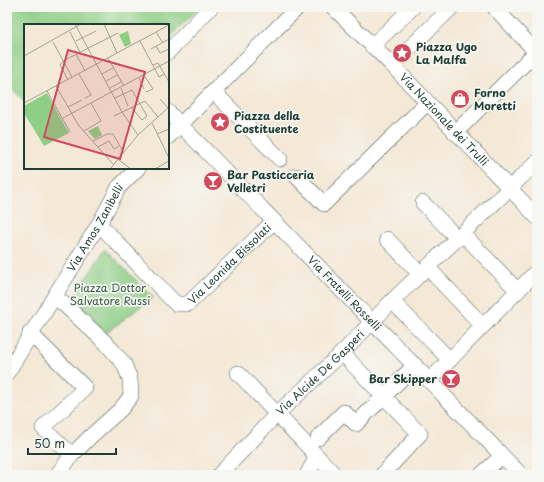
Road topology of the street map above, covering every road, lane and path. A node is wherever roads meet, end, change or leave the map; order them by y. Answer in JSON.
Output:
{"nodes":[{"id":1,"x":211,"y":7,"type":"edge"},
{"id":2,"x":298,"y":7,"type":"edge"},
{"id":3,"x":333,"y":7,"type":"edge"},
{"id":4,"x":413,"y":7,"type":"edge"},
{"id":5,"x":452,"y":7,"type":"edge"},
{"id":6,"x":494,"y":7,"type":"edge"},
{"id":7,"x":372,"y":46,"type":"junction"},
{"id":8,"x":169,"y":51,"type":"edge"},
{"id":9,"x":537,"y":52,"type":"edge"},
{"id":10,"x":392,"y":66,"type":"junction"},
{"id":11,"x":214,"y":92,"type":"junction"},
{"id":12,"x":427,"y":103,"type":"junction"},
{"id":13,"x":169,"y":113,"type":"edge"},
{"id":14,"x":180,"y":124,"type":"junction"},
{"id":15,"x":455,"y":133,"type":"junction"},
{"id":16,"x":169,"y":136,"type":"edge"},
{"id":17,"x":280,"y":159,"type":"dead end"},
{"id":18,"x":537,"y":162,"type":"edge"},
{"id":19,"x":137,"y":169,"type":"edge"},
{"id":20,"x":296,"y":176,"type":"dead end"},
{"id":21,"x":509,"y":190,"type":"junction"},
{"id":22,"x":423,"y":203,"type":"dead end"},
{"id":23,"x":537,"y":217,"type":"edge"},
{"id":24,"x":274,"y":221,"type":"junction"},
{"id":25,"x":99,"y":224,"type":"junction"},
{"id":26,"x":461,"y":236,"type":"junction"},
{"id":27,"x":386,"y":239,"type":"dead end"},
{"id":28,"x":424,"y":271,"type":"junction"},
{"id":29,"x":537,"y":271,"type":"edge"},
{"id":30,"x":518,"y":291,"type":"junction"},
{"id":31,"x":55,"y":296,"type":"junction"},
{"id":32,"x":392,"y":301,"type":"junction"},
{"id":33,"x":372,"y":322,"type":"junction"},
{"id":34,"x":484,"y":326,"type":"junction"},
{"id":35,"x":30,"y":333,"type":"junction"},
{"id":36,"x":342,"y":353,"type":"junction"},
{"id":37,"x":450,"y":360,"type":"junction"},
{"id":38,"x":415,"y":365,"type":"junction"},
{"id":39,"x":7,"y":373,"type":"edge"},
{"id":40,"x":238,"y":373,"type":"dead end"},
{"id":41,"x":430,"y":380,"type":"junction"},
{"id":42,"x":384,"y":396,"type":"junction"},
{"id":43,"x":276,"y":415,"type":"junction"},
{"id":44,"x":318,"y":438,"type":"dead end"},
{"id":45,"x":72,"y":455,"type":"junction"},
{"id":46,"x":317,"y":456,"type":"junction"},
{"id":47,"x":502,"y":456,"type":"junction"},
{"id":48,"x":57,"y":475,"type":"edge"},
{"id":49,"x":220,"y":475,"type":"edge"},
{"id":50,"x":307,"y":475,"type":"edge"},
{"id":51,"x":335,"y":475,"type":"edge"},
{"id":52,"x":382,"y":475,"type":"edge"},
{"id":53,"x":481,"y":475,"type":"edge"},
{"id":54,"x":521,"y":475,"type":"edge"}],
"edges":[{"from":1,"to":8,"type":"street"},
{"from":2,"to":11,"type":"street"},
{"from":3,"to":7,"type":"street","name":"Via Nazionale dei Trulli"},
{"from":4,"to":7,"type":"street"},
{"from":5,"to":10,"type":"street"},
{"from":6,"to":9,"type":"street"},
{"from":7,"to":10,"type":"street","name":"Via Nazionale dei Trulli"},
{"from":9,"to":15,"type":"street"},
{"from":10,"to":12,"type":"street","name":"Via Nazionale dei Trulli"},
{"from":11,"to":14,"type":"street"},
{"from":11,"to":17,"type":"street"},
{"from":12,"to":15,"type":"street","name":"Via Nazionale dei Trulli"},
{"from":12,"to":20,"type":"street"},
{"from":13,"to":14,"type":"street","name":"Via Fratelli Rosselli"},
{"from":14,"to":16,"type":"street"},
{"from":14,"to":24,"type":"street","name":"Via Fratelli Rosselli"},
{"from":15,"to":21,"type":"street","name":"Via Nazionale dei Trulli"},
{"from":18,"to":21,"type":"street","name":"Via Alcide De Gasperi"},
{"from":19,"to":25,"type":"street","name":"Via Amos Zanibelli"},
{"from":21,"to":23,"type":"street","name":"Via Nazionale dei Trulli"},
{"from":21,"to":26,"type":"street","name":"Via Alcide De Gasperi"},
{"from":22,"to":26,"type":"street"},
{"from":24,"to":25,"type":"street","name":"Via Leonida Bissolati"},
{"from":24,"to":33,"type":"street","name":"Via Fratelli Rosselli"},
{"from":25,"to":31,"type":"street","name":"Via Amos Zanibelli"},
{"from":26,"to":28,"type":"street","name":"Via Alcide De Gasperi"},
{"from":26,"to":30,"type":"street"},
{"from":27,"to":28,"type":"street"},
{"from":28,"to":32,"type":"street","name":"Via Alcide De Gasperi"},
{"from":28,"to":34,"type":"street"},
{"from":29,"to":30,"type":"street"},
{"from":30,"to":34,"type":"street"},
{"from":31,"to":35,"type":"street","name":"Via Amos Zanibelli"},
{"from":31,"to":45,"type":"street"},
{"from":32,"to":33,"type":"street","name":"Via Alcide De Gasperi"},
{"from":32,"to":37,"type":"street"},
{"from":33,"to":36,"type":"street","name":"Via Alcide De Gasperi"},
{"from":33,"to":38,"type":"street","name":"Via Fratelli Rosselli"},
{"from":34,"to":37,"type":"street"},
{"from":35,"to":39,"type":"street","name":"Via Amos Zanibelli"},
{"from":35,"to":45,"type":"street"},
{"from":36,"to":42,"type":"street"},
{"from":36,"to":43,"type":"street","name":"Via Alcide De Gasperi"},
{"from":37,"to":41,"type":"street"},
{"from":38,"to":41,"type":"street","name":"Via Fratelli Rosselli"},
{"from":38,"to":42,"type":"street"},
{"from":40,"to":43,"type":"street"},
{"from":41,"to":47,"type":"street","name":"Via Fratelli Rosselli"},
{"from":42,"to":44,"type":"street"},
{"from":42,"to":52,"type":"street"},
{"from":43,"to":46,"type":"street"},
{"from":43,"to":49,"type":"street","name":"Via Alcide De Gasperi"},
{"from":45,"to":48,"type":"street"},
{"from":46,"to":50,"type":"street"},
{"from":46,"to":51,"type":"street"},
{"from":47,"to":53,"type":"street"},
{"from":47,"to":54,"type":"street","name":"Via Fratelli Rosselli"}]}
